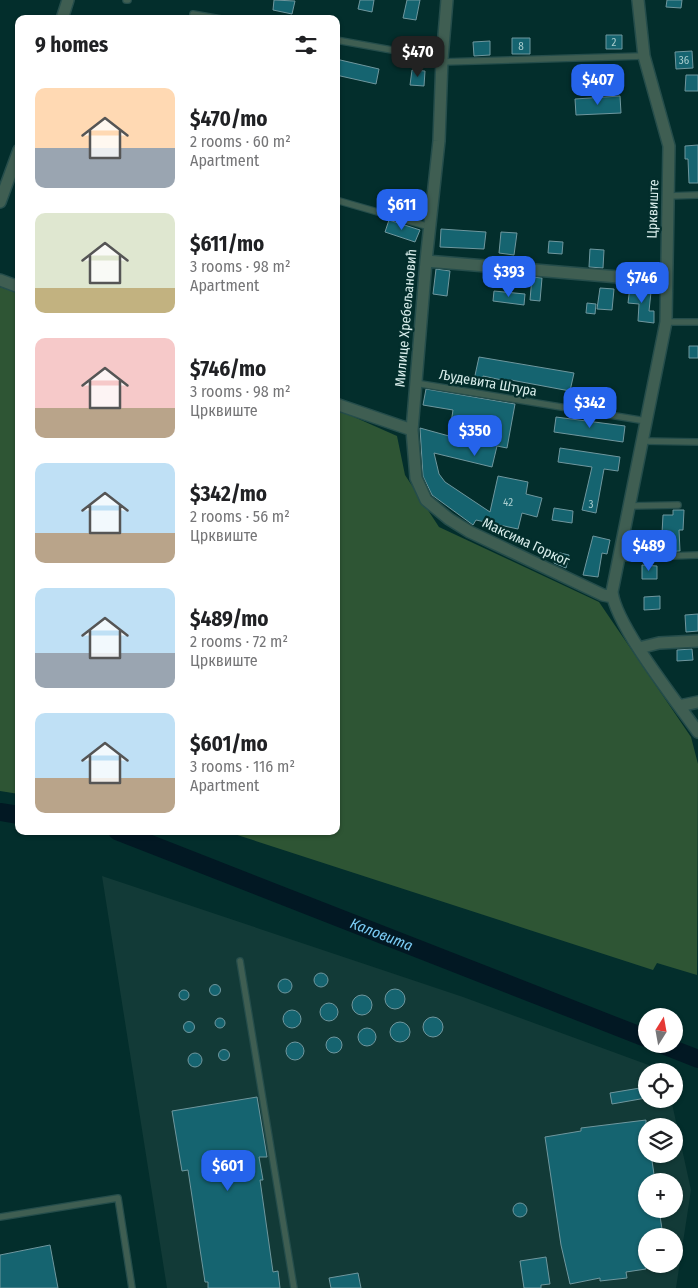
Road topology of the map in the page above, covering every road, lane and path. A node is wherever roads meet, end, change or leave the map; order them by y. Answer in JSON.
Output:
{"nodes":[{"id":1,"x":68,"y":0,"type":"edge"},
{"id":2,"x":447,"y":0,"type":"edge"},
{"id":3,"x":638,"y":0,"type":"edge"},
{"id":4,"x":193,"y":14,"type":"dead end"},
{"id":5,"x":63,"y":15,"type":"edge"},
{"id":6,"x":199,"y":15,"type":"edge"},
{"id":7,"x":340,"y":41,"type":"edge"},
{"id":8,"x":644,"y":56,"type":"junction"},
{"id":9,"x":442,"y":61,"type":"junction"},
{"id":10,"x":15,"y":161,"type":"edge"},
{"id":11,"x":698,"y":195,"type":"edge"},
{"id":12,"x":670,"y":196,"type":"junction"},
{"id":13,"x":340,"y":201,"type":"edge"},
{"id":14,"x":0,"y":202,"type":"edge"},
{"id":15,"x":430,"y":227,"type":"junction"},
{"id":16,"x":426,"y":261,"type":"junction"},
{"id":17,"x":0,"y":280,"type":"edge"},
{"id":18,"x":666,"y":281,"type":"junction"},
{"id":19,"x":15,"y":286,"type":"edge"},
{"id":20,"x":666,"y":322,"type":"junction"},
{"id":21,"x":698,"y":322,"type":"edge"},
{"id":22,"x":415,"y":383,"type":"junction"},
{"id":23,"x":340,"y":405,"type":"edge"},
{"id":24,"x":646,"y":421,"type":"junction"},
{"id":25,"x":412,"y":430,"type":"junction"},
{"id":26,"x":642,"y":442,"type":"junction"},
{"id":27,"x":698,"y":442,"type":"edge"},
{"id":28,"x":678,"y":505,"type":"dead end"},
{"id":29,"x":629,"y":506,"type":"junction"},
{"id":30,"x":698,"y":556,"type":"edge"},
{"id":31,"x":618,"y":558,"type":"junction"},
{"id":32,"x":613,"y":597,"type":"junction"},
{"id":33,"x":698,"y":641,"type":"edge"},
{"id":34,"x":639,"y":648,"type":"junction"},
{"id":35,"x":698,"y":702,"type":"edge"},
{"id":36,"x":679,"y":706,"type":"junction"},
{"id":37,"x":698,"y":732,"type":"edge"},
{"id":38,"x":240,"y":961,"type":"dead end"},
{"id":39,"x":0,"y":1217,"type":"edge"},
{"id":40,"x":132,"y":1288,"type":"edge"},
{"id":41,"x":294,"y":1288,"type":"edge"}],
"edges":[{"from":1,"to":5,"type":"street"},
{"from":2,"to":9,"type":"street","name":"Милице Хребељановић"},
{"from":3,"to":8,"type":"street","name":"Црквиште"},
{"from":4,"to":6,"type":"lane"},
{"from":7,"to":9,"type":"lane"},
{"from":8,"to":9,"type":"lane"},
{"from":8,"to":12,"type":"street","name":"Црквиште"},
{"from":9,"to":15,"type":"street","name":"Милице Хребељановић"},
{"from":10,"to":14,"type":"street"},
{"from":11,"to":12,"type":"lane"},
{"from":12,"to":18,"type":"street","name":"Црквиште"},
{"from":13,"to":15,"type":"lane"},
{"from":15,"to":16,"type":"street","name":"Милице Хребељановић"},
{"from":16,"to":18,"type":"street"},
{"from":16,"to":22,"type":"street","name":"Милице Хребељановић"},
{"from":17,"to":19,"type":"street"},
{"from":18,"to":20,"type":"street","name":"Црквиште"},
{"from":20,"to":21,"type":"lane"},
{"from":20,"to":24,"type":"street","name":"Црквиште"},
{"from":22,"to":24,"type":"lane","name":"Људевита Штура"},
{"from":22,"to":25,"type":"street","name":"Милице Хребељановић"},
{"from":23,"to":25,"type":"street"},
{"from":24,"to":26,"type":"street","name":"Црквиште"},
{"from":25,"to":32,"type":"street","name":"Максима Горког"},
{"from":26,"to":27,"type":"lane"},
{"from":26,"to":29,"type":"street","name":"Црквиште"},
{"from":28,"to":29,"type":"lane"},
{"from":29,"to":31,"type":"street","name":"Црквиште"},
{"from":30,"to":31,"type":"lane"},
{"from":31,"to":32,"type":"street","name":"Црквиште"},
{"from":32,"to":34,"type":"street"},
{"from":33,"to":34,"type":"street"},
{"from":34,"to":36,"type":"street"},
{"from":35,"to":36,"type":"street"},
{"from":36,"to":37,"type":"street"},
{"from":38,"to":41,"type":"lane"},
{"from":39,"to":40,"type":"lane"}]}
